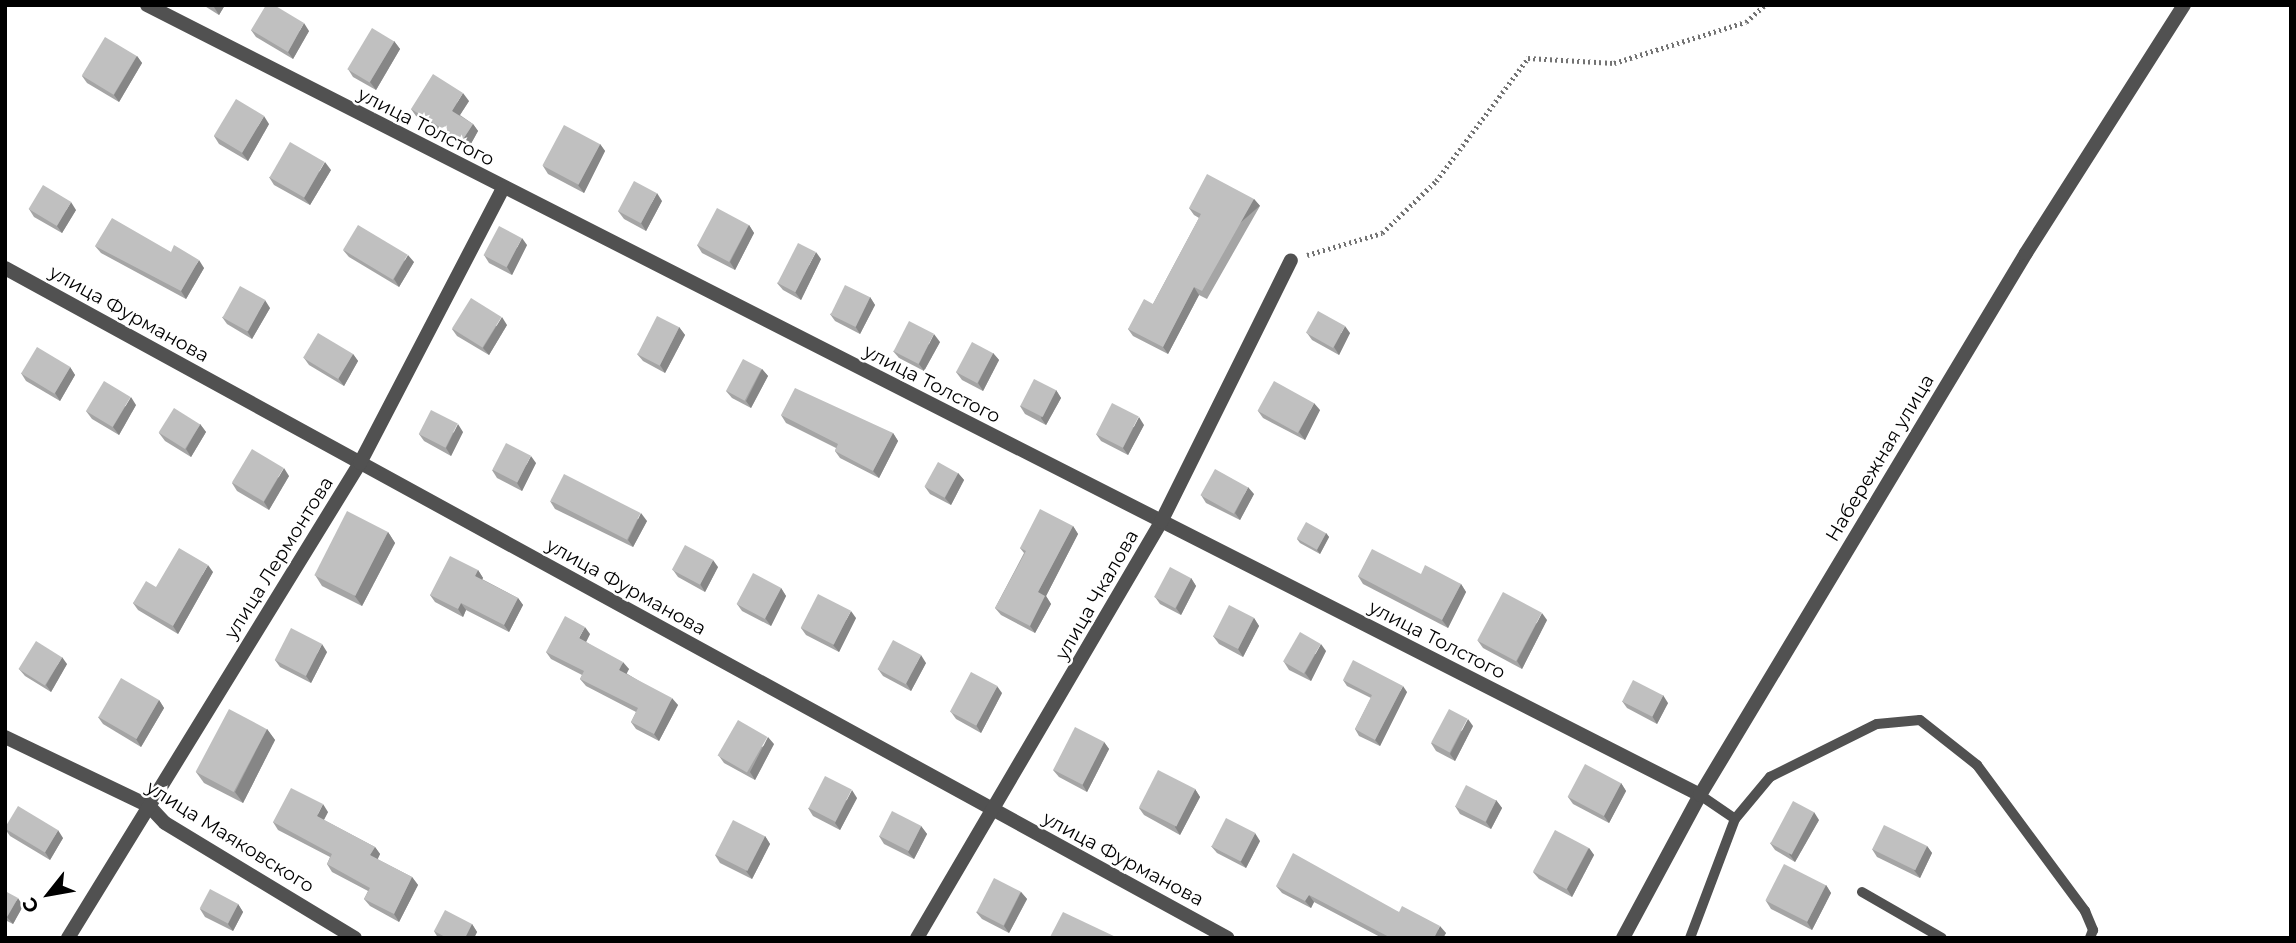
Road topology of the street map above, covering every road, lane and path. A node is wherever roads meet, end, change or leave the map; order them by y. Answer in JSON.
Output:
{"nodes":[{"id":1,"x":147,"y":5,"type":"edge"},
{"id":2,"x":1765,"y":5,"type":"edge"},
{"id":3,"x":2184,"y":5,"type":"edge"},
{"id":4,"x":503,"y":188,"type":"junction"},
{"id":5,"x":1291,"y":260,"type":"joint"},
{"id":6,"x":5,"y":268,"type":"edge"},
{"id":7,"x":360,"y":463,"type":"junction"},
{"id":8,"x":1161,"y":522,"type":"junction"},
{"id":9,"x":5,"y":737,"type":"edge"},
{"id":10,"x":1700,"y":795,"type":"junction"},
{"id":11,"x":149,"y":806,"type":"junction"},
{"id":12,"x":994,"y":811,"type":"junction"},
{"id":13,"x":1735,"y":819,"type":"junction"},
{"id":14,"x":1862,"y":892,"type":"dead end"},
{"id":15,"x":68,"y":938,"type":"edge"},
{"id":16,"x":355,"y":938,"type":"edge"},
{"id":17,"x":917,"y":938,"type":"edge"},
{"id":18,"x":1228,"y":938,"type":"edge"},
{"id":19,"x":1623,"y":938,"type":"edge"},
{"id":20,"x":1689,"y":938,"type":"edge"},
{"id":21,"x":1942,"y":938,"type":"edge"},
{"id":22,"x":2090,"y":938,"type":"edge"}],
"edges":[{"from":1,"to":4,"type":"street","name":"улица Толстого"},
{"from":2,"to":5,"type":"path"},
{"from":3,"to":10,"type":"street","name":"Набережная улица"},
{"from":4,"to":7,"type":"street","name":"улица Лермонтова"},
{"from":4,"to":8,"type":"street","name":"улица Толстого"},
{"from":5,"to":8,"type":"street","name":"улица Чкалова"},
{"from":6,"to":7,"type":"street","name":"улица Фурманова"},
{"from":7,"to":11,"type":"street","name":"улица Лермонтова"},
{"from":7,"to":12,"type":"street","name":"улица Фурманова"},
{"from":8,"to":10,"type":"street","name":"улица Толстого"},
{"from":8,"to":12,"type":"street","name":"улица Чкалова"},
{"from":9,"to":11,"type":"street","name":"улица Маяковского"},
{"from":10,"to":13,"type":"lane"},
{"from":10,"to":19,"type":"street","name":"Набережная улица"},
{"from":11,"to":15,"type":"street","name":"улица Лермонтова"},
{"from":11,"to":16,"type":"street","name":"улица Маяковского"},
{"from":12,"to":17,"type":"street","name":"улица Чкалова"},
{"from":12,"to":18,"type":"street","name":"улица Фурманова"},
{"from":13,"to":20,"type":"lane"},
{"from":13,"to":22,"type":"lane"},
{"from":14,"to":21,"type":"lane"}]}
